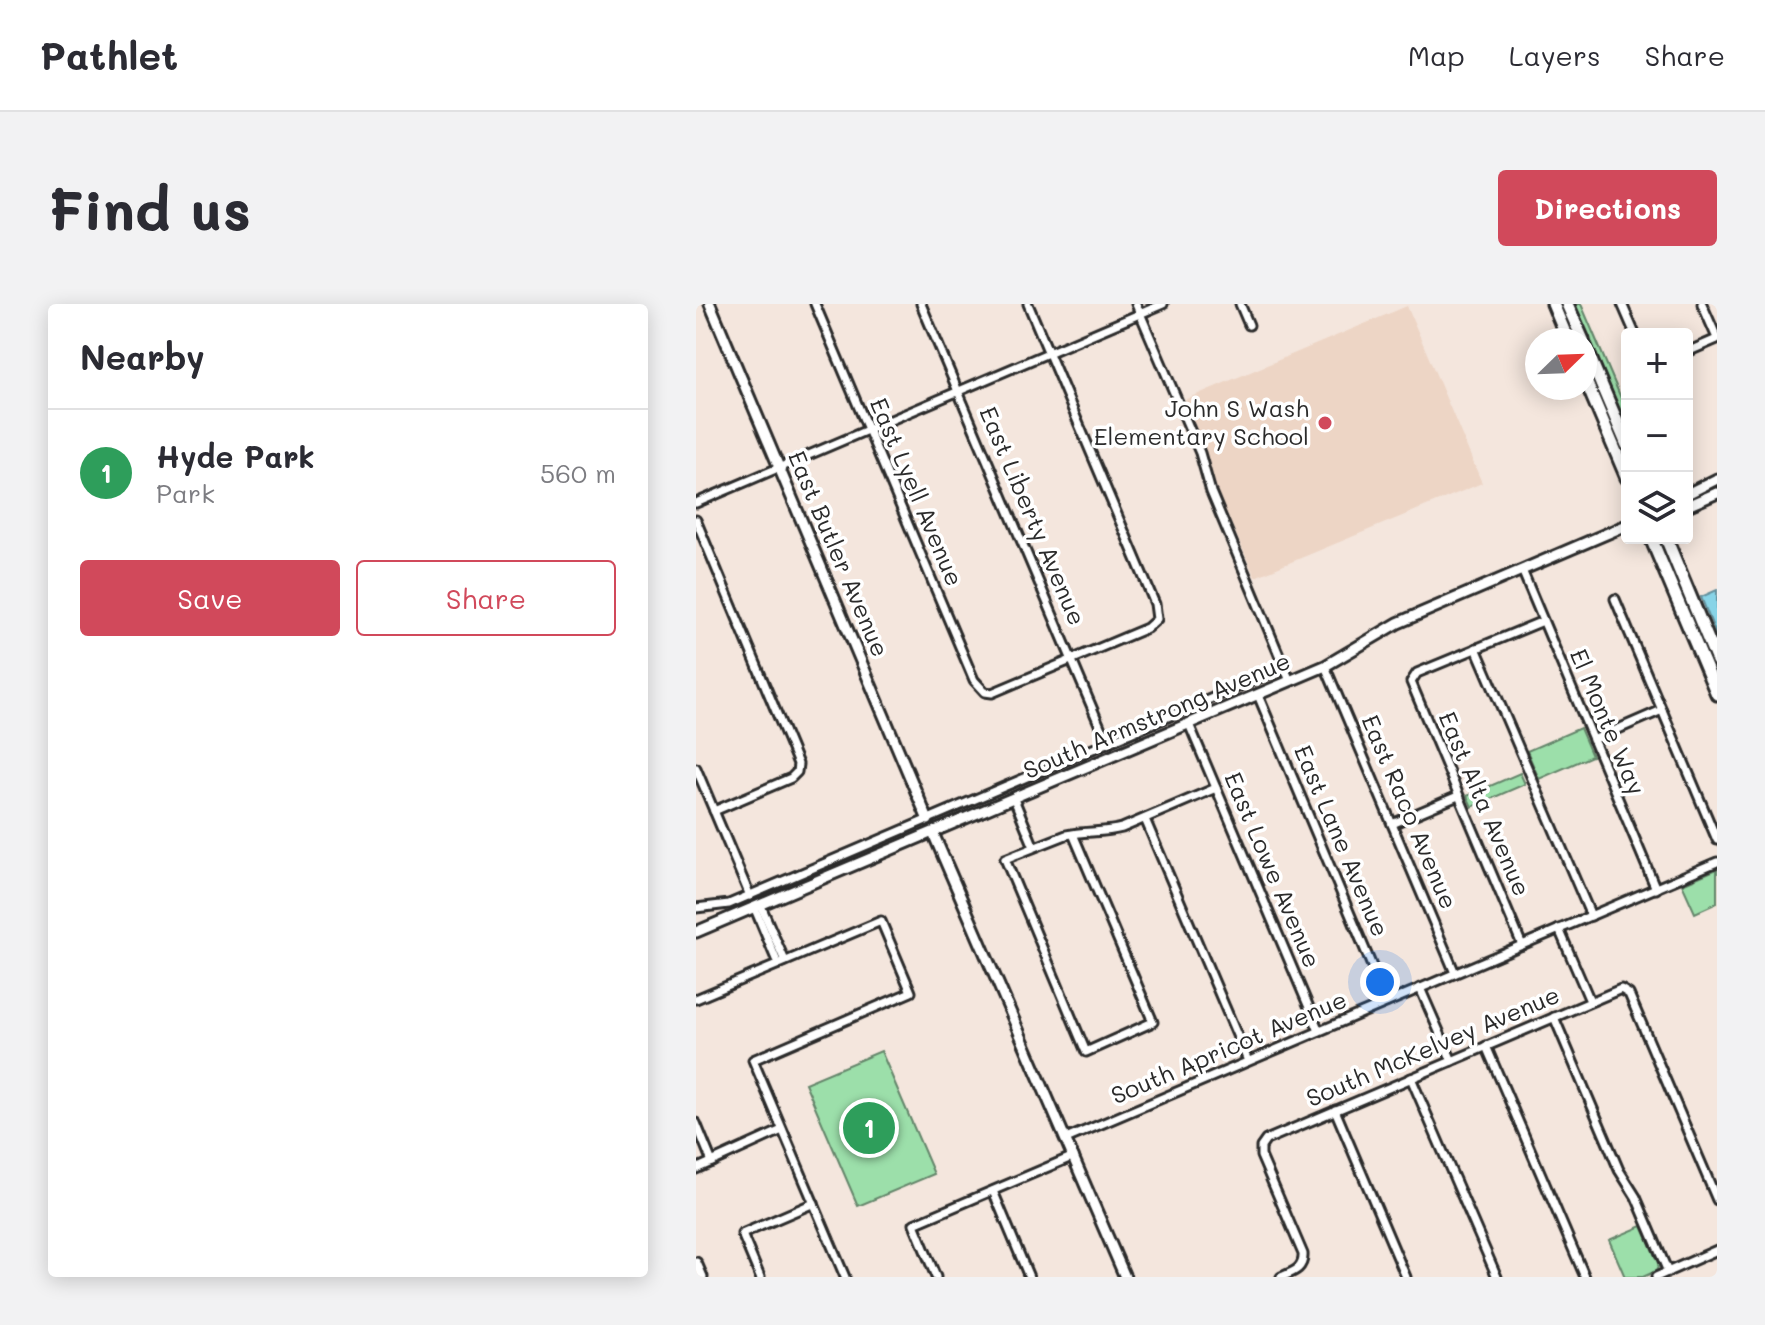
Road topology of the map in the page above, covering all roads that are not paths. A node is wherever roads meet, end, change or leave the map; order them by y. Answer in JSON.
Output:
{"nodes":[{"id":1,"x":710,"y":304,"type":"edge"},
{"id":2,"x":815,"y":304,"type":"edge"},
{"id":3,"x":921,"y":304,"type":"edge"},
{"id":4,"x":1028,"y":304,"type":"edge"},
{"id":5,"x":1136,"y":304,"type":"edge"},
{"id":6,"x":1163,"y":304,"type":"edge"},
{"id":7,"x":1240,"y":304,"type":"edge"},
{"id":8,"x":1553,"y":304,"type":"edge"},
{"id":9,"x":1567,"y":304,"type":"edge"},
{"id":10,"x":1622,"y":304,"type":"edge"},
{"id":11,"x":1702,"y":304,"type":"edge"},
{"id":12,"x":1140,"y":313,"type":"junction"},
{"id":13,"x":1249,"y":325,"type":"dead end"},
{"id":14,"x":1563,"y":328,"type":"edge"},
{"id":15,"x":1578,"y":328,"type":"edge"},
{"id":16,"x":1632,"y":328,"type":"edge"},
{"id":17,"x":1717,"y":339,"type":"edge"},
{"id":18,"x":1693,"y":349,"type":"edge"},
{"id":19,"x":1049,"y":353,"type":"junction"},
{"id":20,"x":1597,"y":374,"type":"edge"},
{"id":21,"x":958,"y":392,"type":"junction"},
{"id":22,"x":1594,"y":400,"type":"edge"},
{"id":23,"x":868,"y":429,"type":"junction"},
{"id":24,"x":1621,"y":431,"type":"edge"},
{"id":25,"x":779,"y":468,"type":"junction"},
{"id":26,"x":1624,"y":472,"type":"edge"},
{"id":27,"x":1717,"y":479,"type":"edge"},
{"id":28,"x":1693,"y":491,"type":"edge"},
{"id":29,"x":1717,"y":493,"type":"edge"},
{"id":30,"x":696,"y":503,"type":"edge"},
{"id":31,"x":1693,"y":503,"type":"edge"},
{"id":32,"x":696,"y":520,"type":"edge"},
{"id":33,"x":1621,"y":528,"type":"edge"},
{"id":34,"x":1654,"y":544,"type":"edge"},
{"id":35,"x":1668,"y":544,"type":"edge"},
{"id":36,"x":1522,"y":570,"type":"junction"},
{"id":37,"x":1615,"y":599,"type":"dead end"},
{"id":38,"x":1543,"y":621,"type":"junction"},
{"id":39,"x":1476,"y":648,"type":"junction"},
{"id":40,"x":1071,"y":660,"type":"junction"},
{"id":41,"x":1717,"y":661,"type":"edge"},
{"id":42,"x":1325,"y":666,"type":"junction"},
{"id":43,"x":1285,"y":667,"type":"junction"},
{"id":44,"x":1290,"y":681,"type":"junction"},
{"id":45,"x":1717,"y":694,"type":"edge"},
{"id":46,"x":1258,"y":695,"type":"junction"},
{"id":47,"x":1662,"y":710,"type":"junction"},
{"id":48,"x":1189,"y":724,"type":"junction"},
{"id":49,"x":1593,"y":740,"type":"junction"},
{"id":50,"x":1107,"y":743,"type":"junction"},
{"id":51,"x":696,"y":768,"type":"edge"},
{"id":52,"x":1216,"y":788,"type":"junction"},
{"id":53,"x":1458,"y":796,"type":"junction"},
{"id":54,"x":1014,"y":799,"type":"junction"},
{"id":55,"x":714,"y":811,"type":"junction"},
{"id":56,"x":1145,"y":819,"type":"junction"},
{"id":57,"x":928,"y":820,"type":"junction"},
{"id":58,"x":1392,"y":824,"type":"junction"},
{"id":59,"x":933,"y":833,"type":"junction"},
{"id":60,"x":1073,"y":834,"type":"junction"},
{"id":61,"x":1717,"y":840,"type":"edge"},
{"id":62,"x":1034,"y":847,"type":"junction"},
{"id":63,"x":1717,"y":862,"type":"edge"},
{"id":64,"x":1656,"y":889,"type":"junction"},
{"id":65,"x":750,"y":896,"type":"junction"},
{"id":66,"x":758,"y":907,"type":"junction"},
{"id":67,"x":696,"y":908,"type":"edge"},
{"id":68,"x":1591,"y":916,"type":"junction"},
{"id":69,"x":1559,"y":929,"type":"junction"},
{"id":70,"x":696,"y":932,"type":"edge"},
{"id":71,"x":1522,"y":945,"type":"junction"},
{"id":72,"x":781,"y":963,"type":"junction"},
{"id":73,"x":1455,"y":973,"type":"junction"},
{"id":74,"x":1420,"y":988,"type":"junction"},
{"id":75,"x":696,"y":999,"type":"edge"},
{"id":76,"x":1590,"y":1001,"type":"junction"},
{"id":77,"x":1387,"y":1002,"type":"junction"},
{"id":78,"x":1554,"y":1017,"type":"junction"},
{"id":79,"x":1319,"y":1031,"type":"junction"},
{"id":80,"x":1486,"y":1046,"type":"junction"},
{"id":81,"x":1248,"y":1061,"type":"junction"},
{"id":82,"x":1452,"y":1061,"type":"junction"},
{"id":83,"x":1411,"y":1078,"type":"junction"},
{"id":84,"x":1335,"y":1110,"type":"junction"},
{"id":85,"x":696,"y":1123,"type":"edge"},
{"id":86,"x":782,"y":1130,"type":"junction"},
{"id":87,"x":1066,"y":1139,"type":"junction"},
{"id":88,"x":1074,"y":1156,"type":"junction"},
{"id":89,"x":712,"y":1162,"type":"junction"},
{"id":90,"x":696,"y":1169,"type":"edge"},
{"id":91,"x":993,"y":1191,"type":"junction"},
{"id":92,"x":1717,"y":1200,"type":"edge"},
{"id":93,"x":814,"y":1203,"type":"junction"},
{"id":94,"x":1717,"y":1250,"type":"edge"},
{"id":95,"x":696,"y":1263,"type":"edge"},
{"id":96,"x":1668,"y":1272,"type":"junction"},
{"id":97,"x":702,"y":1277,"type":"edge"},
{"id":98,"x":760,"y":1277,"type":"edge"},
{"id":99,"x":845,"y":1277,"type":"edge"},
{"id":100,"x":936,"y":1277,"type":"edge"},
{"id":101,"x":1029,"y":1277,"type":"edge"},
{"id":102,"x":1125,"y":1277,"type":"edge"},
{"id":103,"x":1281,"y":1277,"type":"edge"},
{"id":104,"x":1406,"y":1277,"type":"edge"},
{"id":105,"x":1497,"y":1277,"type":"edge"},
{"id":106,"x":1585,"y":1277,"type":"edge"},
{"id":107,"x":1656,"y":1277,"type":"edge"}],
"edges":[{"from":1,"to":25,"type":"street","name":"East Butler Avenue"},
{"from":2,"to":23,"type":"street","name":"East Lyell Avenue"},
{"from":3,"to":21,"type":"street","name":"East Liberty Avenue"},
{"from":4,"to":19,"type":"street"},
{"from":5,"to":12,"type":"street"},
{"from":6,"to":12,"type":"street"},
{"from":7,"to":13,"type":"street"},
{"from":8,"to":14,"type":"main road"},
{"from":9,"to":15,"type":"main road"},
{"from":10,"to":16,"type":"street"},
{"from":11,"to":17,"type":"street"},
{"from":12,"to":19,"type":"street"},
{"from":12,"to":43,"type":"street"},
{"from":17,"to":18,"type":"street"},
{"from":19,"to":21,"type":"street"},
{"from":19,"to":40,"type":"street"},
{"from":20,"to":24,"type":"main road"},
{"from":21,"to":23,"type":"street"},
{"from":21,"to":40,"type":"street","name":"East Liberty Avenue"},
{"from":22,"to":26,"type":"main road"},
{"from":23,"to":25,"type":"street"},
{"from":23,"to":40,"type":"street","name":"East Lyell Avenue"},
{"from":25,"to":30,"type":"street"},
{"from":25,"to":57,"type":"street","name":"East Butler Avenue"},
{"from":27,"to":28,"type":"street"},
{"from":29,"to":31,"type":"street"},
{"from":32,"to":55,"type":"street"},
{"from":33,"to":36,"type":"street","name":"South Armstrong Avenue"},
{"from":34,"to":45,"type":"main road"},
{"from":35,"to":41,"type":"main road"},
{"from":36,"to":38,"type":"street","name":"El Monte Way"},
{"from":36,"to":42,"type":"street","name":"South Armstrong Avenue"},
{"from":37,"to":47,"type":"street"},
{"from":38,"to":39,"type":"street"},
{"from":38,"to":49,"type":"street","name":"El Monte Way"},
{"from":39,"to":53,"type":"street","name":"East Alta Avenue"},
{"from":39,"to":68,"type":"street"},
{"from":40,"to":50,"type":"street","name":"East Liberty Avenue"},
{"from":42,"to":44,"type":"street","name":"South Armstrong Avenue"},
{"from":42,"to":58,"type":"street","name":"East Raco Avenue"},
{"from":43,"to":44,"type":"street"},
{"from":43,"to":50,"type":"street","name":"South Armstrong Avenue"},
{"from":44,"to":46,"type":"street","name":"South Armstrong Avenue"},
{"from":46,"to":48,"type":"street","name":"South Armstrong Avenue"},
{"from":46,"to":77,"type":"street","name":"East Lane Avenue"},
{"from":47,"to":49,"type":"street"},
{"from":47,"to":61,"type":"street"},
{"from":48,"to":52,"type":"street","name":"East Lowe Avenue"},
{"from":48,"to":54,"type":"street","name":"South Armstrong Avenue"},
{"from":49,"to":64,"type":"street","name":"El Monte Way"},
{"from":50,"to":57,"type":"street","name":"South Armstrong Avenue"},
{"from":51,"to":55,"type":"street"},
{"from":52,"to":56,"type":"street"},
{"from":52,"to":79,"type":"street","name":"East Lowe Avenue"},
{"from":53,"to":58,"type":"street"},
{"from":53,"to":71,"type":"street","name":"East Alta Avenue"},
{"from":54,"to":59,"type":"street","name":"South Armstrong Avenue"},
{"from":54,"to":62,"type":"street"},
{"from":55,"to":65,"type":"street"},
{"from":56,"to":60,"type":"street"},
{"from":56,"to":81,"type":"street"},
{"from":57,"to":65,"type":"street","name":"South Armstrong Avenue"},
{"from":58,"to":73,"type":"street","name":"East Raco Avenue"},
{"from":59,"to":66,"type":"street","name":"South Armstrong Avenue"},
{"from":59,"to":87,"type":"street"},
{"from":60,"to":62,"type":"street"},
{"from":60,"to":62,"type":"street"},
{"from":63,"to":64,"type":"street","name":"South Apricot Avenue"},
{"from":64,"to":68,"type":"street","name":"South Apricot Avenue"},
{"from":65,"to":67,"type":"street","name":"South Armstrong Avenue"},
{"from":66,"to":70,"type":"street","name":"South Armstrong Avenue"},
{"from":66,"to":72,"type":"street"},
{"from":68,"to":69,"type":"street","name":"South Apricot Avenue"},
{"from":69,"to":71,"type":"street","name":"South Apricot Avenue"},
{"from":69,"to":76,"type":"street"},
{"from":71,"to":73,"type":"street","name":"South Apricot Avenue"},
{"from":72,"to":75,"type":"street"},
{"from":72,"to":86,"type":"street"},
{"from":73,"to":74,"type":"street","name":"South Apricot Avenue"},
{"from":74,"to":77,"type":"street","name":"South Apricot Avenue"},
{"from":74,"to":82,"type":"street"},
{"from":76,"to":78,"type":"street","name":"South McKelvey Avenue"},
{"from":76,"to":92,"type":"street","name":"South McKelvey Avenue"},
{"from":77,"to":79,"type":"street","name":"South Apricot Avenue"},
{"from":78,"to":80,"type":"street","name":"South McKelvey Avenue"},
{"from":78,"to":96,"type":"street"},
{"from":79,"to":81,"type":"street","name":"South Apricot Avenue"},
{"from":80,"to":82,"type":"street","name":"South McKelvey Avenue"},
{"from":80,"to":106,"type":"street"},
{"from":81,"to":87,"type":"street","name":"South Apricot Avenue"},
{"from":82,"to":83,"type":"street","name":"South McKelvey Avenue"},
{"from":83,"to":84,"type":"street","name":"South McKelvey Avenue"},
{"from":83,"to":105,"type":"street"},
{"from":84,"to":103,"type":"street","name":"South McKelvey Avenue"},
{"from":84,"to":104,"type":"street"},
{"from":85,"to":89,"type":"street"},
{"from":86,"to":89,"type":"street"},
{"from":86,"to":93,"type":"street"},
{"from":87,"to":88,"type":"street"},
{"from":88,"to":91,"type":"street"},
{"from":88,"to":102,"type":"street"},
{"from":89,"to":90,"type":"street"},
{"from":91,"to":100,"type":"street"},
{"from":91,"to":101,"type":"street"},
{"from":93,"to":98,"type":"street"},
{"from":93,"to":99,"type":"street"},
{"from":94,"to":96,"type":"street"},
{"from":95,"to":97,"type":"street"},
{"from":96,"to":107,"type":"street"}]}
